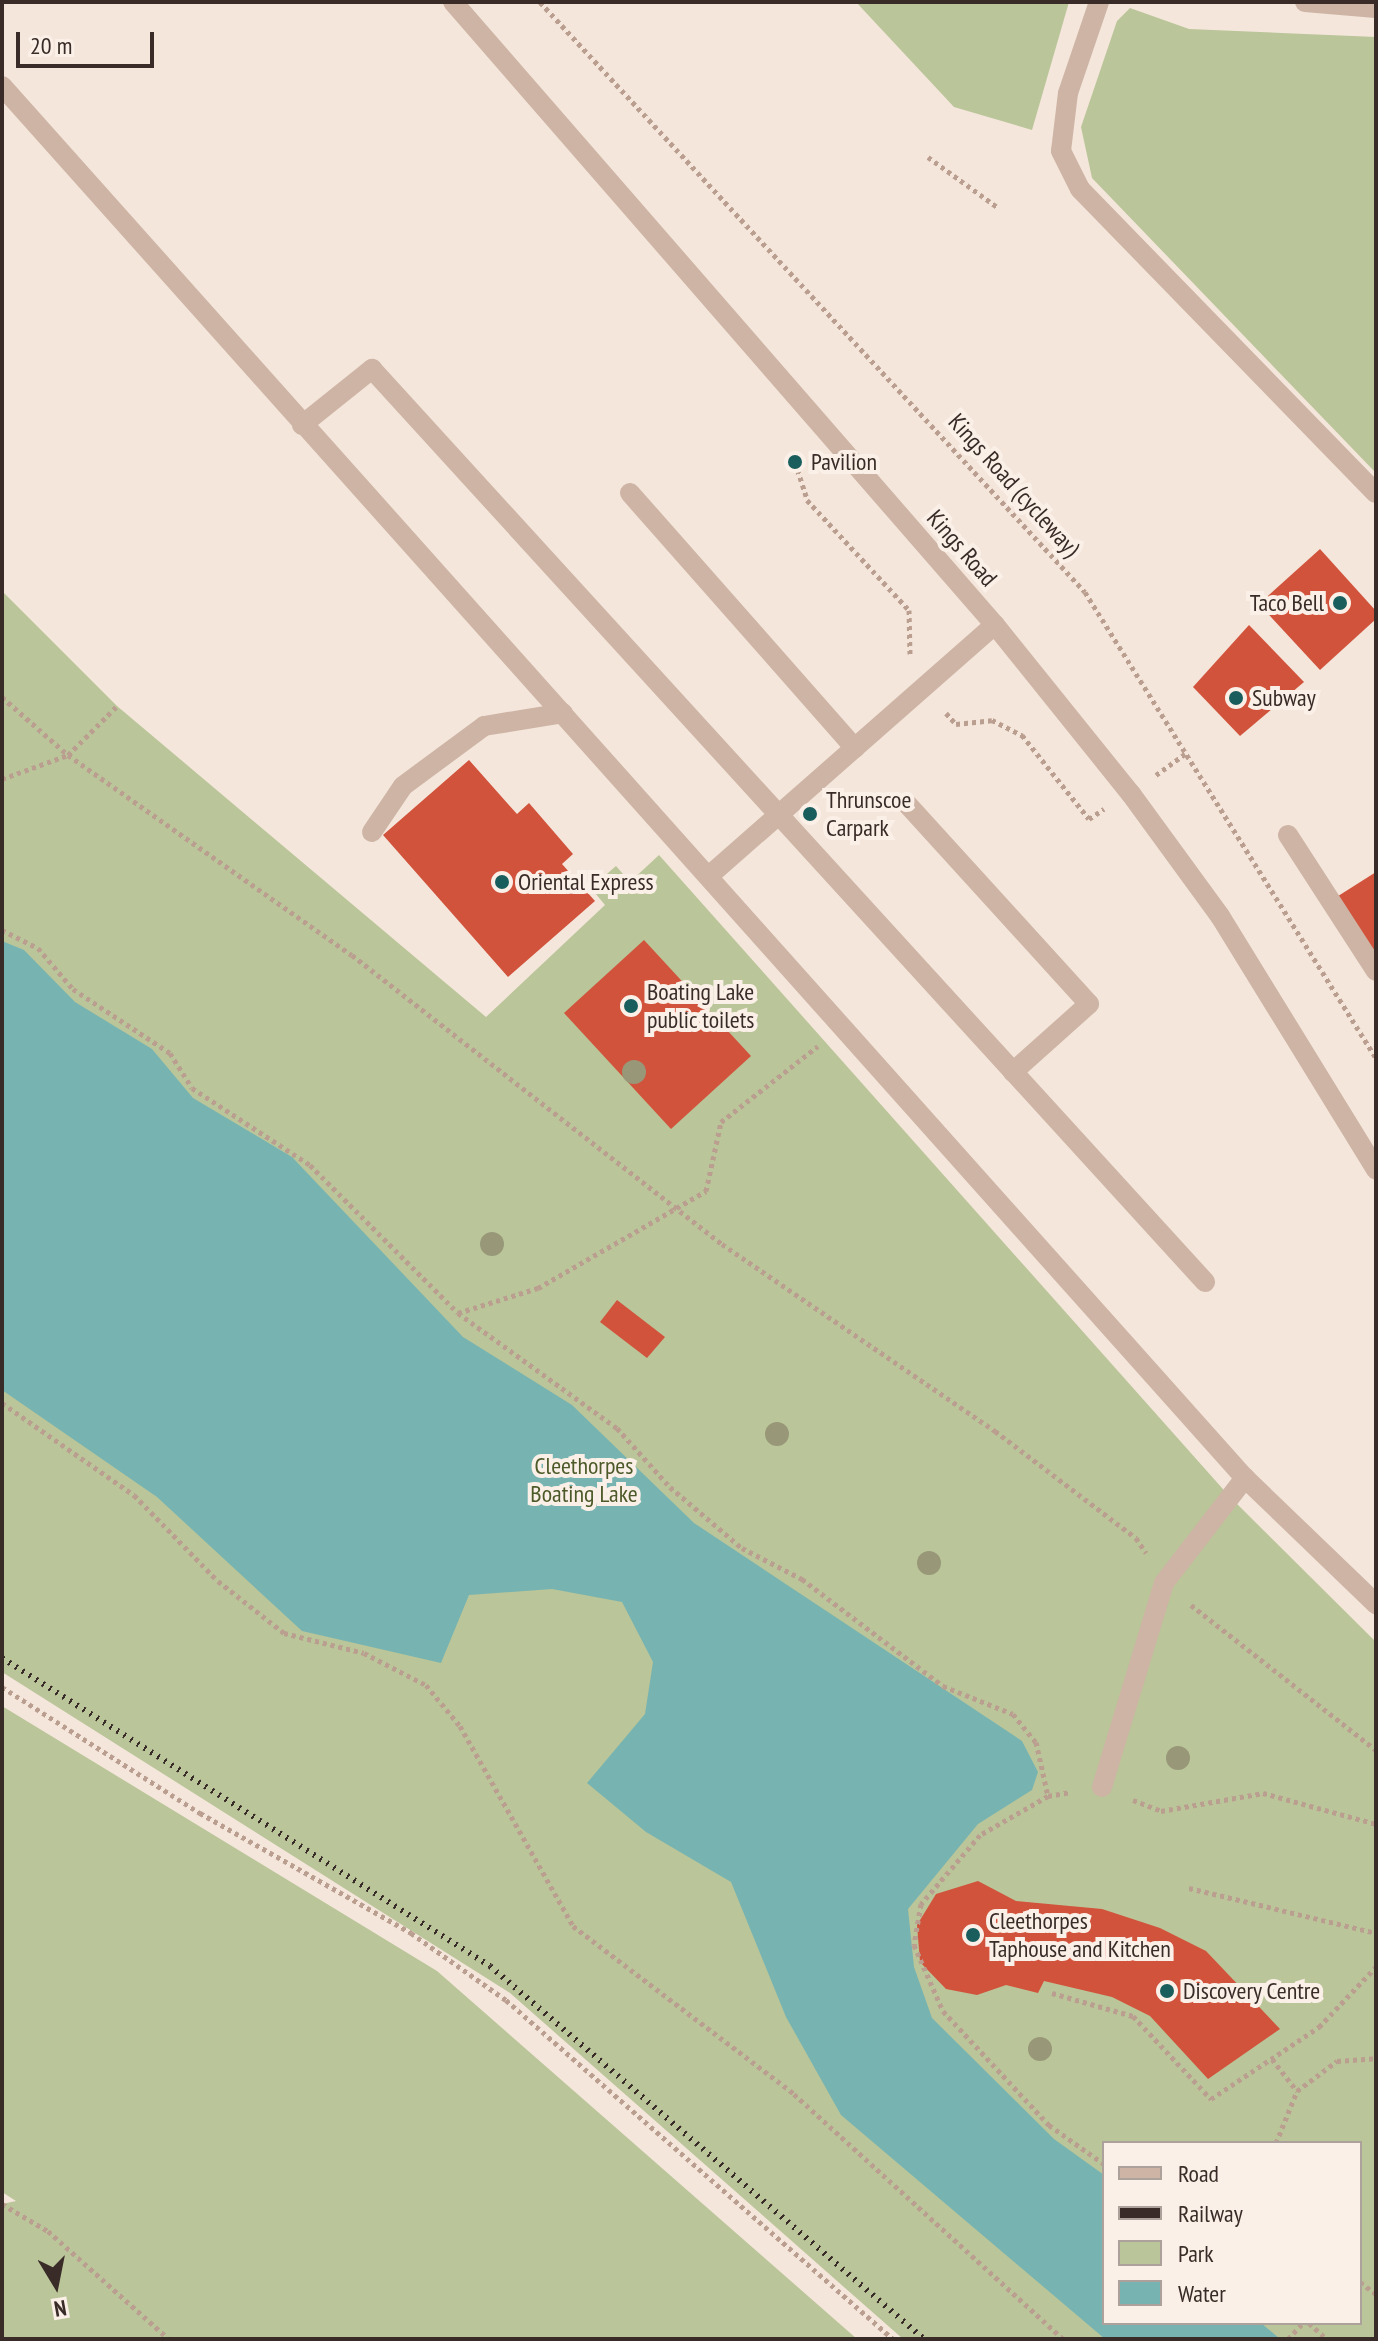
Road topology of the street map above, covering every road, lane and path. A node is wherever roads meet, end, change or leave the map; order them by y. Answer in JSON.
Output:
{"nodes":[{"id":1,"x":453,"y":2,"type":"edge"},
{"id":2,"x":540,"y":2,"type":"edge"},
{"id":3,"x":1099,"y":2,"type":"edge"},
{"id":4,"x":1305,"y":2,"type":"edge"},
{"id":5,"x":1376,"y":8,"type":"edge"},
{"id":6,"x":2,"y":86,"type":"edge"},
{"id":7,"x":928,"y":157,"type":"dead end"},
{"id":8,"x":997,"y":207,"type":"dead end"},
{"id":9,"x":302,"y":425,"type":"junction"},
{"id":10,"x":630,"y":493,"type":"dead end"},
{"id":11,"x":1376,"y":493,"type":"edge"},
{"id":12,"x":995,"y":625,"type":"junction"},
{"id":13,"x":2,"y":697,"type":"edge"},
{"id":14,"x":117,"y":706,"type":"dead end"},
{"id":15,"x":563,"y":713,"type":"junction"},
{"id":16,"x":855,"y":748,"type":"junction"},
{"id":17,"x":68,"y":755,"type":"junction"},
{"id":18,"x":2,"y":779,"type":"edge"},
{"id":19,"x":908,"y":805,"type":"dead end"},
{"id":20,"x":778,"y":815,"type":"junction"},
{"id":21,"x":372,"y":832,"type":"dead end"},
{"id":22,"x":1288,"y":835,"type":"dead end"},
{"id":23,"x":710,"y":875,"type":"junction"},
{"id":24,"x":2,"y":930,"type":"edge"},
{"id":25,"x":1376,"y":971,"type":"edge"},
{"id":26,"x":844,"y":1026,"type":"junction"},
{"id":27,"x":1376,"y":1058,"type":"edge"},
{"id":28,"x":1013,"y":1072,"type":"junction"},
{"id":29,"x":1376,"y":1170,"type":"edge"},
{"id":30,"x":678,"y":1209,"type":"junction"},
{"id":31,"x":1205,"y":1282,"type":"dead end"},
{"id":32,"x":458,"y":1313,"type":"junction"},
{"id":33,"x":2,"y":1403,"type":"edge"},
{"id":34,"x":1245,"y":1478,"type":"junction"},
{"id":35,"x":1164,"y":1583,"type":"junction"},
{"id":36,"x":1376,"y":1604,"type":"edge"},
{"id":37,"x":2,"y":1687,"type":"edge"},
{"id":38,"x":1376,"y":1750,"type":"edge"},
{"id":39,"x":1102,"y":1787,"type":"dead end"},
{"id":40,"x":1161,"y":1811,"type":"dead end"},
{"id":41,"x":1376,"y":1824,"type":"edge"},
{"id":42,"x":1189,"y":1888,"type":"dead end"},
{"id":43,"x":1376,"y":1933,"type":"edge"},
{"id":44,"x":1376,"y":1967,"type":"edge"},
{"id":45,"x":1052,"y":1993,"type":"dead end"},
{"id":46,"x":1376,"y":2058,"type":"edge"},
{"id":47,"x":1272,"y":2059,"type":"junction"},
{"id":48,"x":1297,"y":2091,"type":"junction"},
{"id":49,"x":1277,"y":2141,"type":"edge"},
{"id":50,"x":1102,"y":2163,"type":"edge"},
{"id":51,"x":2,"y":2204,"type":"edge"},
{"id":52,"x":1304,"y":2325,"type":"edge"},
{"id":53,"x":1309,"y":2325,"type":"edge"},
{"id":54,"x":169,"y":2339,"type":"edge"},
{"id":55,"x":893,"y":2339,"type":"edge"},
{"id":56,"x":1063,"y":2339,"type":"edge"},
{"id":57,"x":1288,"y":2339,"type":"edge"},
{"id":58,"x":1327,"y":2339,"type":"edge"}],
"edges":[{"from":1,"to":12,"type":"street","name":"Kings Road"},
{"from":2,"to":27,"type":"path","name":"Kings Road (cycleway)"},
{"from":3,"to":11,"type":"street"},
{"from":4,"to":5,"type":"street"},
{"from":6,"to":9,"type":"street"},
{"from":7,"to":8,"type":"path"},
{"from":9,"to":15,"type":"street"},
{"from":9,"to":20,"type":"street"},
{"from":10,"to":16,"type":"street"},
{"from":12,"to":16,"type":"street"},
{"from":12,"to":29,"type":"street","name":"Kings Road"},
{"from":13,"to":17,"type":"path"},
{"from":14,"to":17,"type":"path"},
{"from":15,"to":21,"type":"street"},
{"from":15,"to":23,"type":"street"},
{"from":16,"to":20,"type":"street"},
{"from":17,"to":18,"type":"path"},
{"from":17,"to":30,"type":"path"},
{"from":19,"to":28,"type":"street"},
{"from":20,"to":23,"type":"street"},
{"from":20,"to":28,"type":"street"},
{"from":22,"to":25,"type":"street"},
{"from":23,"to":26,"type":"street"},
{"from":24,"to":32,"type":"path"},
{"from":26,"to":30,"type":"path"},
{"from":26,"to":34,"type":"street"},
{"from":28,"to":31,"type":"street"},
{"from":30,"to":32,"type":"path"},
{"from":30,"to":35,"type":"path"},
{"from":32,"to":50,"type":"path"},
{"from":33,"to":56,"type":"path"},
{"from":34,"to":35,"type":"street"},
{"from":34,"to":36,"type":"street"},
{"from":35,"to":38,"type":"path"},
{"from":35,"to":39,"type":"street"},
{"from":37,"to":55,"type":"path"},
{"from":40,"to":41,"type":"path"},
{"from":42,"to":43,"type":"path"},
{"from":44,"to":47,"type":"path"},
{"from":45,"to":47,"type":"path"},
{"from":46,"to":48,"type":"path"},
{"from":47,"to":48,"type":"path"},
{"from":48,"to":49,"type":"path"},
{"from":51,"to":54,"type":"path"},
{"from":52,"to":57,"type":"path"},
{"from":53,"to":58,"type":"path"}]}
